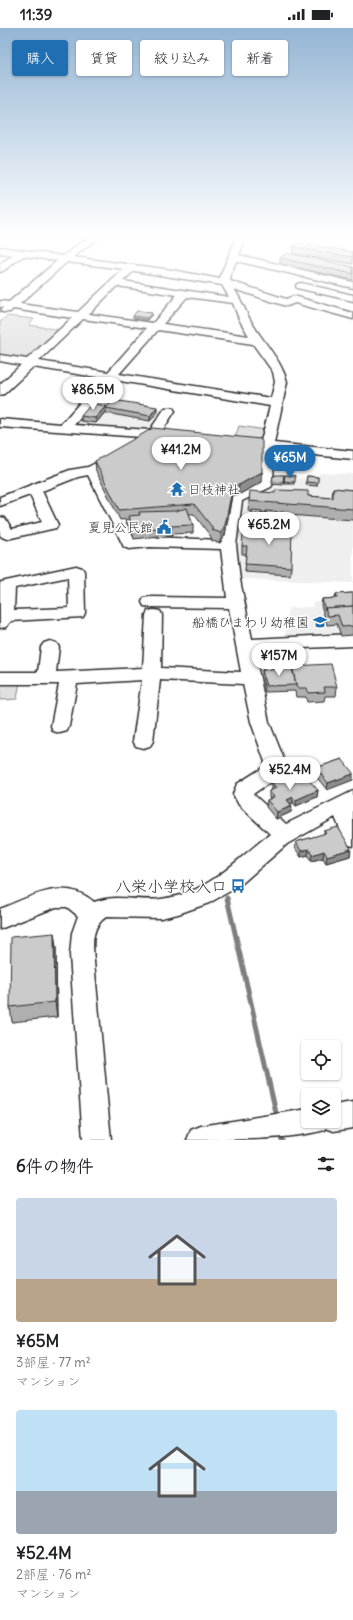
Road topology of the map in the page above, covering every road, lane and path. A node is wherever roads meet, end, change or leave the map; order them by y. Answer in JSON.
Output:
{"nodes":[{"id":1,"x":35,"y":288,"type":"edge"},
{"id":2,"x":111,"y":288,"type":"edge"},
{"id":3,"x":145,"y":288,"type":"edge"},
{"id":4,"x":228,"y":288,"type":"edge"},
{"id":5,"x":240,"y":288,"type":"edge"},
{"id":6,"x":309,"y":288,"type":"edge"},
{"id":7,"x":185,"y":293,"type":"junction"},
{"id":8,"x":353,"y":298,"type":"edge"},
{"id":9,"x":237,"y":300,"type":"junction"},
{"id":10,"x":0,"y":304,"type":"edge"},
{"id":11,"x":13,"y":306,"type":"junction"},
{"id":12,"x":351,"y":313,"type":"edge"},
{"id":13,"x":0,"y":315,"type":"edge"},
{"id":14,"x":81,"y":316,"type":"junction"},
{"id":15,"x":0,"y":318,"type":"edge"},
{"id":16,"x":157,"y":327,"type":"junction"},
{"id":17,"x":257,"y":341,"type":"junction"},
{"id":18,"x":0,"y":358,"type":"edge"},
{"id":19,"x":31,"y":362,"type":"junction"},
{"id":20,"x":112,"y":376,"type":"junction"},
{"id":21,"x":0,"y":391,"type":"edge"},
{"id":22,"x":277,"y":403,"type":"junction"},
{"id":23,"x":169,"y":411,"type":"dead end"},
{"id":24,"x":0,"y":423,"type":"edge"},
{"id":25,"x":65,"y":427,"type":"junction"},
{"id":26,"x":154,"y":434,"type":"junction"},
{"id":27,"x":177,"y":436,"type":"edge"},
{"id":28,"x":244,"y":443,"type":"edge"},
{"id":29,"x":267,"y":446,"type":"junction"},
{"id":30,"x":353,"y":455,"type":"edge"},
{"id":31,"x":92,"y":470,"type":"junction"},
{"id":32,"x":34,"y":489,"type":"junction"},
{"id":33,"x":0,"y":502,"type":"edge"},
{"id":34,"x":0,"y":521,"type":"edge"},
{"id":35,"x":228,"y":545,"type":"junction"},
{"id":36,"x":236,"y":602,"type":"junction"},
{"id":37,"x":3,"y":620,"type":"edge"},
{"id":38,"x":353,"y":640,"type":"edge"},
{"id":39,"x":245,"y":645,"type":"junction"},
{"id":40,"x":50,"y":647,"type":"dead end"},
{"id":41,"x":152,"y":674,"type":"junction"},
{"id":42,"x":0,"y":678,"type":"edge"},
{"id":43,"x":46,"y":678,"type":"junction"},
{"id":44,"x":68,"y":678,"type":"junction"},
{"id":45,"x":251,"y":678,"type":"junction"},
{"id":46,"x":60,"y":726,"type":"dead end"},
{"id":47,"x":143,"y":741,"type":"dead end"},
{"id":48,"x":347,"y":802,"type":"edge"},
{"id":49,"x":285,"y":834,"type":"junction"},
{"id":50,"x":353,"y":838,"type":"edge"},
{"id":51,"x":92,"y":915,"type":"junction"},
{"id":52,"x":0,"y":919,"type":"edge"},
{"id":53,"x":353,"y":1115,"type":"edge"},
{"id":54,"x":341,"y":1117,"type":"edge"},
{"id":55,"x":301,"y":1123,"type":"edge"},
{"id":56,"x":97,"y":1140,"type":"edge"},
{"id":57,"x":201,"y":1140,"type":"edge"}],
"edges":[{"from":1,"to":11,"type":"street"},
{"from":2,"to":14,"type":"street"},
{"from":3,"to":7,"type":"street"},
{"from":4,"to":9,"type":"street"},
{"from":5,"to":12,"type":"street"},
{"from":6,"to":8,"type":"street"},
{"from":7,"to":9,"type":"street"},
{"from":7,"to":16,"type":"street"},
{"from":9,"to":17,"type":"street"},
{"from":10,"to":11,"type":"street"},
{"from":11,"to":13,"type":"street"},
{"from":11,"to":14,"type":"street"},
{"from":11,"to":15,"type":"street"},
{"from":14,"to":16,"type":"street"},
{"from":14,"to":19,"type":"street"},
{"from":16,"to":17,"type":"street"},
{"from":16,"to":20,"type":"street"},
{"from":17,"to":22,"type":"street"},
{"from":18,"to":19,"type":"street"},
{"from":19,"to":20,"type":"street"},
{"from":19,"to":21,"type":"street"},
{"from":20,"to":22,"type":"street"},
{"from":20,"to":25,"type":"street"},
{"from":22,"to":29,"type":"street"},
{"from":23,"to":26,"type":"street"},
{"from":24,"to":25,"type":"street"},
{"from":25,"to":26,"type":"street"},
{"from":26,"to":27,"type":"street"},
{"from":26,"to":31,"type":"street"},
{"from":28,"to":29,"type":"street"},
{"from":29,"to":30,"type":"street"},
{"from":29,"to":35,"type":"street"},
{"from":31,"to":32,"type":"street"},
{"from":31,"to":35,"type":"street"},
{"from":32,"to":33,"type":"street"},
{"from":32,"to":34,"type":"street"},
{"from":35,"to":36,"type":"street"},
{"from":36,"to":39,"type":"street"},
{"from":36,"to":41,"type":"street"},
{"from":37,"to":37,"type":"street"},
{"from":38,"to":39,"type":"street"},
{"from":39,"to":45,"type":"street"},
{"from":40,"to":43,"type":"street"},
{"from":41,"to":44,"type":"street"},
{"from":41,"to":45,"type":"street"},
{"from":41,"to":47,"type":"street"},
{"from":42,"to":43,"type":"street"},
{"from":43,"to":44,"type":"street"},
{"from":44,"to":46,"type":"street"},
{"from":45,"to":49,"type":"street"},
{"from":48,"to":49,"type":"street"},
{"from":48,"to":50,"type":"street"},
{"from":49,"to":51,"type":"street"},
{"from":51,"to":52,"type":"street"},
{"from":51,"to":56,"type":"street"},
{"from":53,"to":54,"type":"street"},
{"from":55,"to":57,"type":"street"}]}
